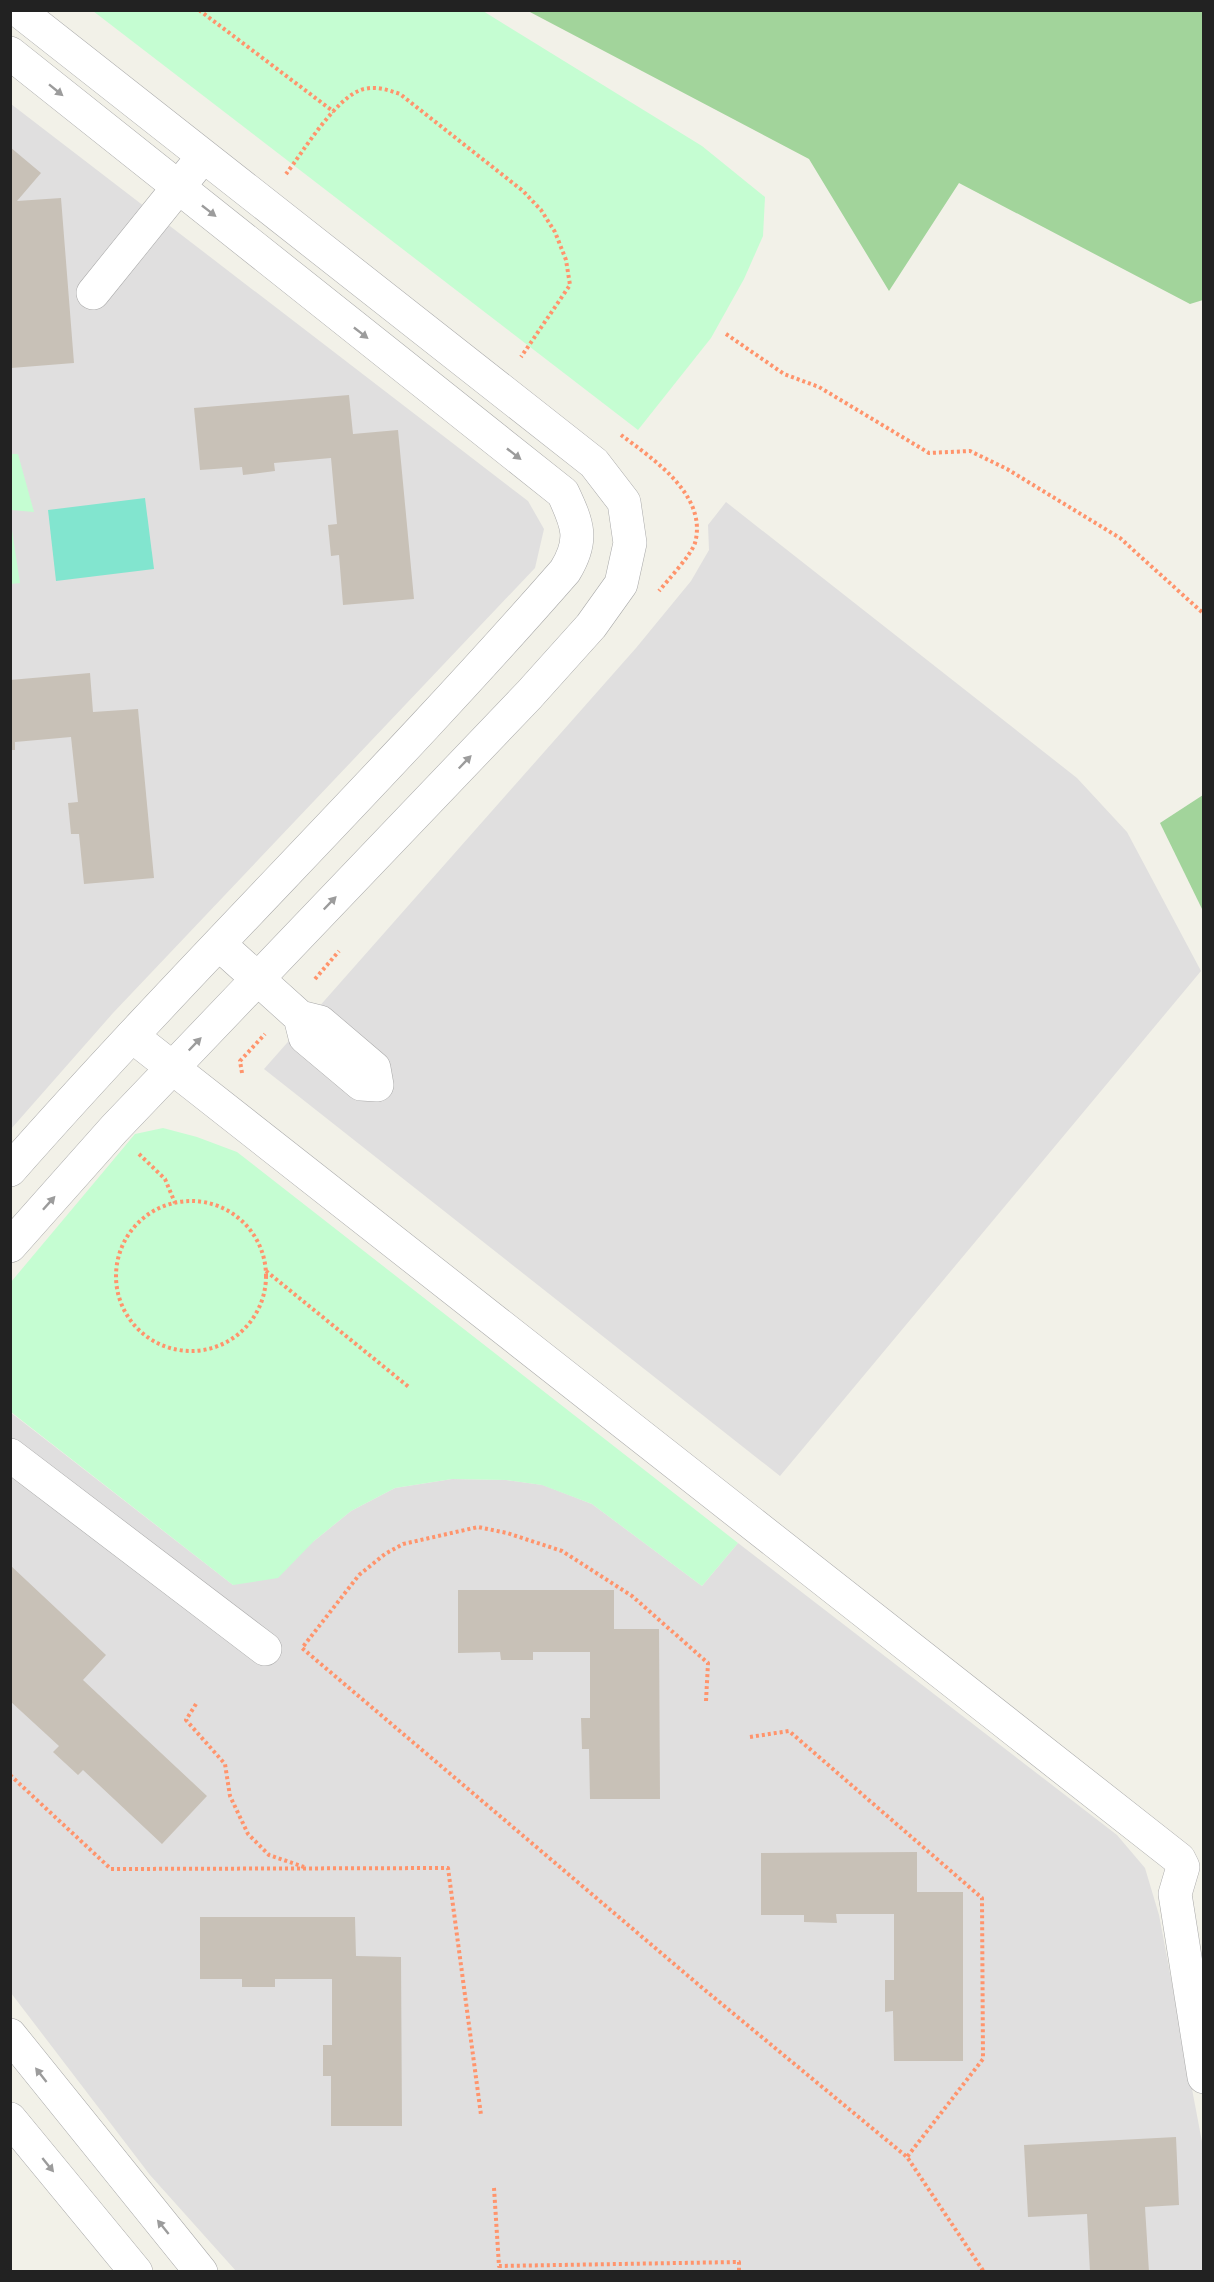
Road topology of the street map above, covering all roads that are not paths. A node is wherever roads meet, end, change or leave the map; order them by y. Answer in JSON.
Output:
{"nodes":[{"id":1,"x":18,"y":10,"type":"edge"},
{"id":2,"x":10,"y":53,"type":"edge"},
{"id":3,"x":203,"y":156,"type":"junction"},
{"id":4,"x":178,"y":187,"type":"junction"},
{"id":5,"x":93,"y":293,"type":"dead end"},
{"id":6,"x":219,"y":944,"type":"junction"},
{"id":7,"x":257,"y":979,"type":"junction"},
{"id":8,"x":295,"y":1012,"type":"road end"},
{"id":9,"x":132,"y":1036,"type":"junction"},
{"id":10,"x":173,"y":1067,"type":"junction"},
{"id":11,"x":10,"y":1170,"type":"edge"},
{"id":12,"x":10,"y":1246,"type":"edge"},
{"id":13,"x":10,"y":1455,"type":"edge"},
{"id":14,"x":265,"y":1649,"type":"dead end"},
{"id":15,"x":10,"y":2036,"type":"edge"},
{"id":16,"x":1203,"y":2077,"type":"edge"},
{"id":17,"x":10,"y":2119,"type":"edge"},
{"id":18,"x":135,"y":2271,"type":"edge"},
{"id":19,"x":201,"y":2271,"type":"edge"}],
"edges":[{"from":1,"to":3,"type":"street"},
{"from":2,"to":4,"type":"street","one_way":true},
{"from":3,"to":4,"type":"street"},
{"from":7,"to":3,"type":"street","one_way":true},
{"from":4,"to":5,"type":"street"},
{"from":4,"to":6,"type":"street","one_way":true},
{"from":6,"to":7,"type":"street"},
{"from":6,"to":9,"type":"street"},
{"from":7,"to":8,"type":"street"},
{"from":10,"to":7,"type":"street","one_way":true},
{"from":9,"to":10,"type":"street"},
{"from":9,"to":11,"type":"street"},
{"from":12,"to":10,"type":"street","one_way":true},
{"from":10,"to":16,"type":"street"},
{"from":13,"to":14,"type":"street"},
{"from":19,"to":15,"type":"street","one_way":true},
{"from":17,"to":18,"type":"street","one_way":true}]}
